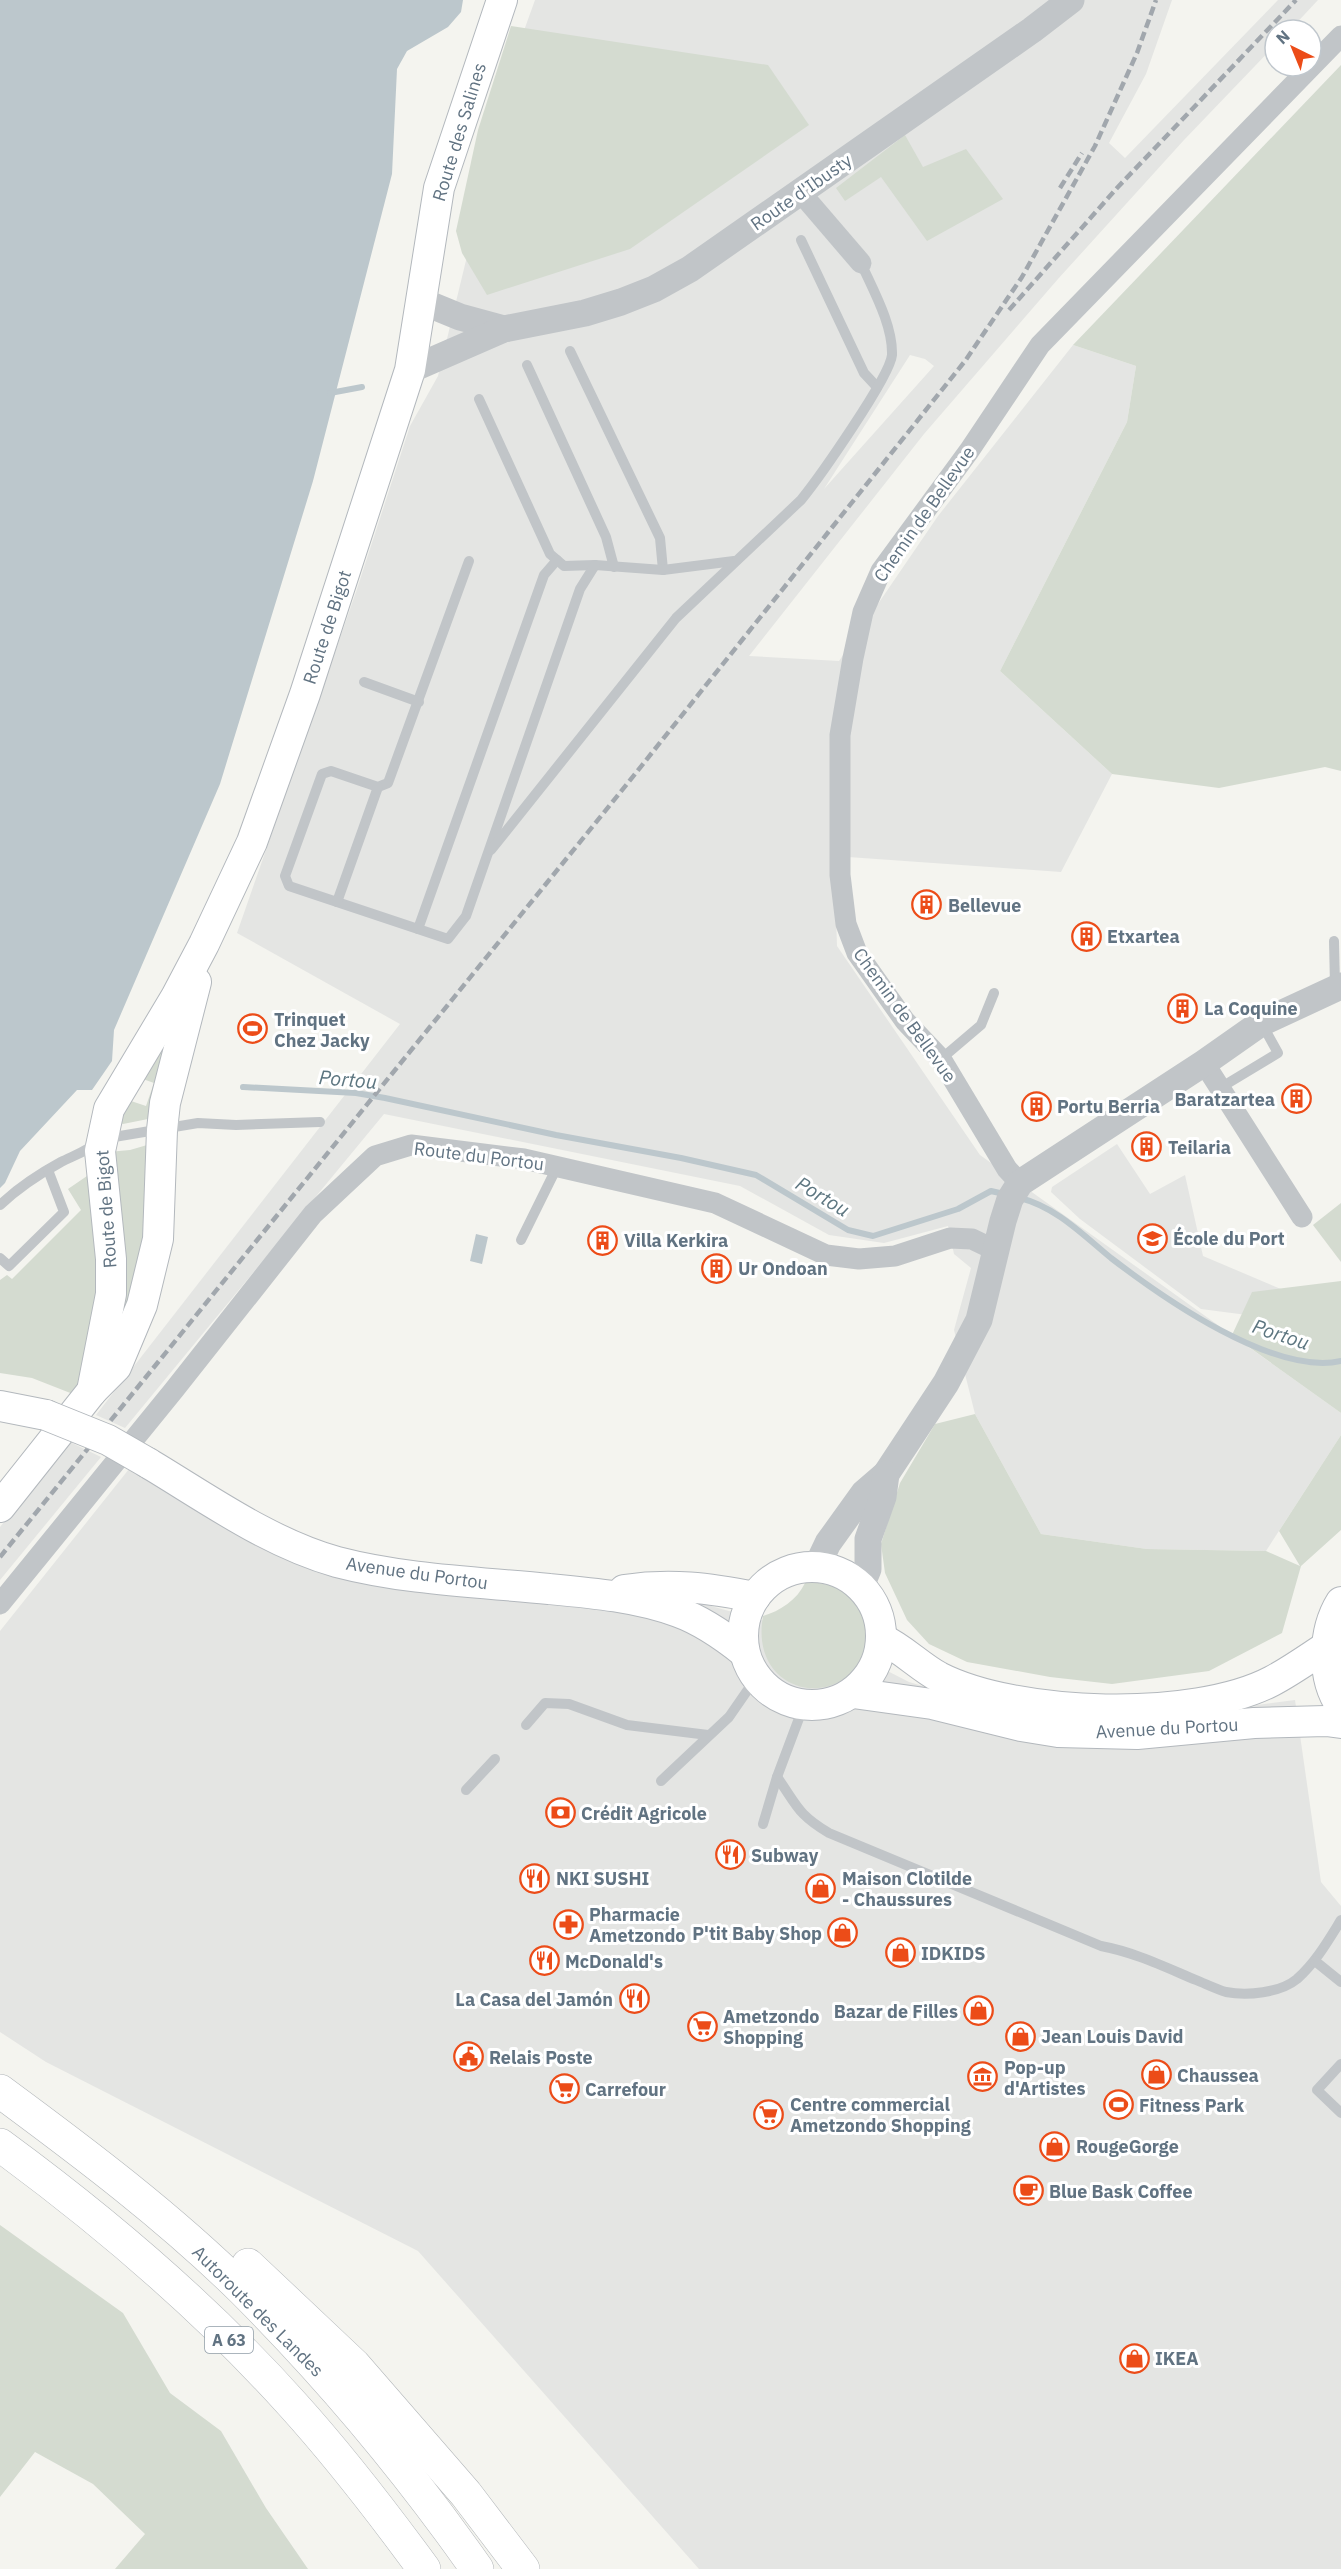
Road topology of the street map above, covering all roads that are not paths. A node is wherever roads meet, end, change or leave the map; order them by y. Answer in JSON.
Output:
{"nodes":[{"id":1,"x":502,"y":0,"type":"edge"},
{"id":2,"x":1071,"y":0,"type":"edge"},
{"id":3,"x":1341,"y":36,"type":"edge"},
{"id":4,"x":801,"y":193,"type":"junction"},
{"id":5,"x":801,"y":240,"type":"dead end"},
{"id":6,"x":861,"y":263,"type":"joint"},
{"id":7,"x":421,"y":301,"type":"junction"},
{"id":8,"x":504,"y":329,"type":"junction"},
{"id":9,"x":570,"y":351,"type":"dead end"},
{"id":10,"x":527,"y":365,"type":"dead end"},
{"id":11,"x":410,"y":370,"type":"junction"},
{"id":12,"x":877,"y":387,"type":"junction"},
{"id":13,"x":479,"y":399,"type":"dead end"},
{"id":14,"x":557,"y":560,"type":"junction"},
{"id":15,"x":469,"y":561,"type":"dead end"},
{"id":16,"x":735,"y":561,"type":"junction"},
{"id":17,"x":595,"y":565,"type":"junction"},
{"id":18,"x":614,"y":567,"type":"junction"},
{"id":19,"x":663,"y":570,"type":"junction"},
{"id":20,"x":364,"y":682,"type":"dead end"},
{"id":21,"x":419,"y":702,"type":"junction"},
{"id":22,"x":378,"y":787,"type":"junction"},
{"id":23,"x":485,"y":857,"type":"junction"},
{"id":24,"x":337,"y":902,"type":"junction"},
{"id":25,"x":418,"y":929,"type":"junction"},
{"id":26,"x":1334,"y":941,"type":"dead end"},
{"id":27,"x":204,"y":944,"type":"junction"},
{"id":28,"x":1338,"y":980,"type":"edge"},
{"id":29,"x":994,"y":993,"type":"dead end"},
{"id":30,"x":1261,"y":1023,"type":"junction"},
{"id":31,"x":941,"y":1059,"type":"junction"},
{"id":32,"x":1204,"y":1063,"type":"junction"},
{"id":33,"x":1220,"y":1089,"type":"junction"},
{"id":34,"x":320,"y":1122,"type":"dead end"},
{"id":35,"x":162,"y":1130,"type":"junction"},
{"id":36,"x":102,"y":1139,"type":"junction"},
{"id":37,"x":557,"y":1167,"type":"junction"},
{"id":38,"x":48,"y":1170,"type":"junction"},
{"id":39,"x":1020,"y":1183,"type":"junction"},
{"id":40,"x":0,"y":1205,"type":"edge"},
{"id":41,"x":1302,"y":1217,"type":"dead end"},
{"id":42,"x":521,"y":1240,"type":"dead end"},
{"id":43,"x":997,"y":1251,"type":"junction"},
{"id":44,"x":0,"y":1258,"type":"edge"},
{"id":45,"x":92,"y":1391,"type":"junction"},
{"id":46,"x":0,"y":1406,"type":"edge"},
{"id":47,"x":886,"y":1474,"type":"junction"},
{"id":48,"x":0,"y":1507,"type":"edge"},
{"id":49,"x":817,"y":1566,"type":"junction"},
{"id":50,"x":861,"y":1586,"type":"junction"},
{"id":51,"x":603,"y":1594,"type":"junction"},
{"id":52,"x":755,"y":1597,"type":"junction"},
{"id":53,"x":1341,"y":1602,"type":"edge"},
{"id":54,"x":0,"y":1604,"type":"edge"},
{"id":55,"x":882,"y":1639,"type":"junction"},
{"id":56,"x":1326,"y":1647,"type":"junction"},
{"id":57,"x":750,"y":1665,"type":"junction"},
{"id":58,"x":853,"y":1693,"type":"junction"},
{"id":59,"x":804,"y":1706,"type":"junction"},
{"id":60,"x":1341,"y":1706,"type":"edge"},
{"id":61,"x":1341,"y":1723,"type":"edge"},
{"id":62,"x":526,"y":1725,"type":"dead end"},
{"id":63,"x":708,"y":1735,"type":"junction"},
{"id":64,"x":495,"y":1759,"type":"dead end"},
{"id":65,"x":777,"y":1777,"type":"junction"},
{"id":66,"x":661,"y":1781,"type":"dead end"},
{"id":67,"x":466,"y":1790,"type":"dead end"},
{"id":68,"x":763,"y":1824,"type":"dead end"},
{"id":69,"x":1341,"y":1920,"type":"edge"},
{"id":70,"x":1315,"y":1961,"type":"junction"},
{"id":71,"x":1341,"y":1982,"type":"edge"},
{"id":72,"x":1341,"y":2064,"type":"edge"},
{"id":73,"x":0,"y":2091,"type":"edge"},
{"id":74,"x":1341,"y":2113,"type":"edge"},
{"id":75,"x":0,"y":2145,"type":"edge"},
{"id":76,"x":152,"y":2209,"type":"junction"},
{"id":77,"x":424,"y":2569,"type":"edge"},
{"id":78,"x":477,"y":2569,"type":"edge"},
{"id":79,"x":524,"y":2569,"type":"edge"}],
"edges":[{"from":1,"to":7,"type":"main road","name":"Route des Salines"},
{"from":2,"to":4,"type":"street","name":"Route d'Ibusty"},
{"from":3,"to":31,"type":"street","name":"Chemin de Bellevue"},
{"from":4,"to":6,"type":"street"},
{"from":4,"to":8,"type":"street","name":"Route d'Ibusty"},
{"from":5,"to":12,"type":"lane"},
{"from":6,"to":12,"type":"lane"},
{"from":7,"to":8,"type":"street"},
{"from":7,"to":11,"type":"main road","name":"Route de Bigot"},
{"from":8,"to":11,"type":"street"},
{"from":9,"to":19,"type":"lane"},
{"from":10,"to":18,"type":"lane"},
{"from":11,"to":27,"type":"main road","name":"Route de Bigot"},
{"from":12,"to":16,"type":"lane"},
{"from":13,"to":14,"type":"lane"},
{"from":14,"to":17,"type":"lane"},
{"from":14,"to":25,"type":"lane"},
{"from":15,"to":21,"type":"lane"},
{"from":16,"to":19,"type":"lane"},
{"from":16,"to":23,"type":"lane"},
{"from":17,"to":18,"type":"lane"},
{"from":17,"to":23,"type":"lane"},
{"from":18,"to":19,"type":"lane"},
{"from":20,"to":21,"type":"lane"},
{"from":21,"to":22,"type":"lane"},
{"from":22,"to":24,"type":"lane"},
{"from":22,"to":24,"type":"lane"},
{"from":23,"to":25,"type":"lane"},
{"from":24,"to":25,"type":"lane"},
{"from":26,"to":28,"type":"lane"},
{"from":27,"to":35,"type":"main road","name":"Route de Bigot"},
{"from":27,"to":36,"type":"main road","name":"Route de Bigot"},
{"from":28,"to":30,"type":"street"},
{"from":29,"to":31,"type":"lane"},
{"from":30,"to":32,"type":"street"},
{"from":30,"to":33,"type":"lane"},
{"from":31,"to":39,"type":"street","name":"Chemin de Bellevue"},
{"from":32,"to":33,"type":"street"},
{"from":32,"to":39,"type":"street"},
{"from":33,"to":41,"type":"street"},
{"from":34,"to":35,"type":"lane"},
{"from":35,"to":36,"type":"lane"},
{"from":35,"to":45,"type":"main road","name":"Route de Bigot"},
{"from":36,"to":38,"type":"lane"},
{"from":36,"to":45,"type":"main road","name":"Route de Bigot"},
{"from":37,"to":42,"type":"lane"},
{"from":37,"to":43,"type":"street","name":"Route du Portou"},
{"from":37,"to":54,"type":"street","name":"Route du Portou"},
{"from":38,"to":40,"type":"lane"},
{"from":38,"to":44,"type":"lane"},
{"from":39,"to":43,"type":"street"},
{"from":43,"to":47,"type":"street"},
{"from":45,"to":48,"type":"main road","name":"Route de Bigot"},
{"from":46,"to":51,"type":"main road","name":"Avenue du Portou","bridge":true},
{"from":47,"to":49,"type":"street"},
{"from":47,"to":50,"type":"street"},
{"from":49,"to":50,"type":"main road"},
{"from":49,"to":52,"type":"main road"},
{"from":50,"to":55,"type":"main road"},
{"from":51,"to":52,"type":"main road","name":"Avenue du Portou"},
{"from":51,"to":57,"type":"main road","name":"Avenue du Portou"},
{"from":52,"to":57,"type":"main road"},
{"from":53,"to":56,"type":"main road"},
{"from":55,"to":56,"type":"main road","name":"Avenue du Portou"},
{"from":55,"to":58,"type":"main road"},
{"from":56,"to":60,"type":"main road"},
{"from":57,"to":59,"type":"main road"},
{"from":57,"to":63,"type":"lane"},
{"from":58,"to":59,"type":"main road"},
{"from":58,"to":61,"type":"main road","name":"Avenue du Portou"},
{"from":59,"to":65,"type":"lane"},
{"from":62,"to":63,"type":"lane"},
{"from":63,"to":66,"type":"lane"},
{"from":64,"to":67,"type":"lane"},
{"from":65,"to":68,"type":"lane"},
{"from":65,"to":70,"type":"lane"},
{"from":69,"to":70,"type":"lane"},
{"from":70,"to":71,"type":"lane"},
{"from":72,"to":74,"type":"lane"},
{"from":73,"to":76,"type":"highway","name":"Autoroute des Landes","number":"A 63"},
{"from":75,"to":77,"type":"highway","number":"A 63"},
{"from":76,"to":78,"type":"highway","name":"Autoroute des Landes","number":"A 63"},
{"from":76,"to":79,"type":"highway"}]}
